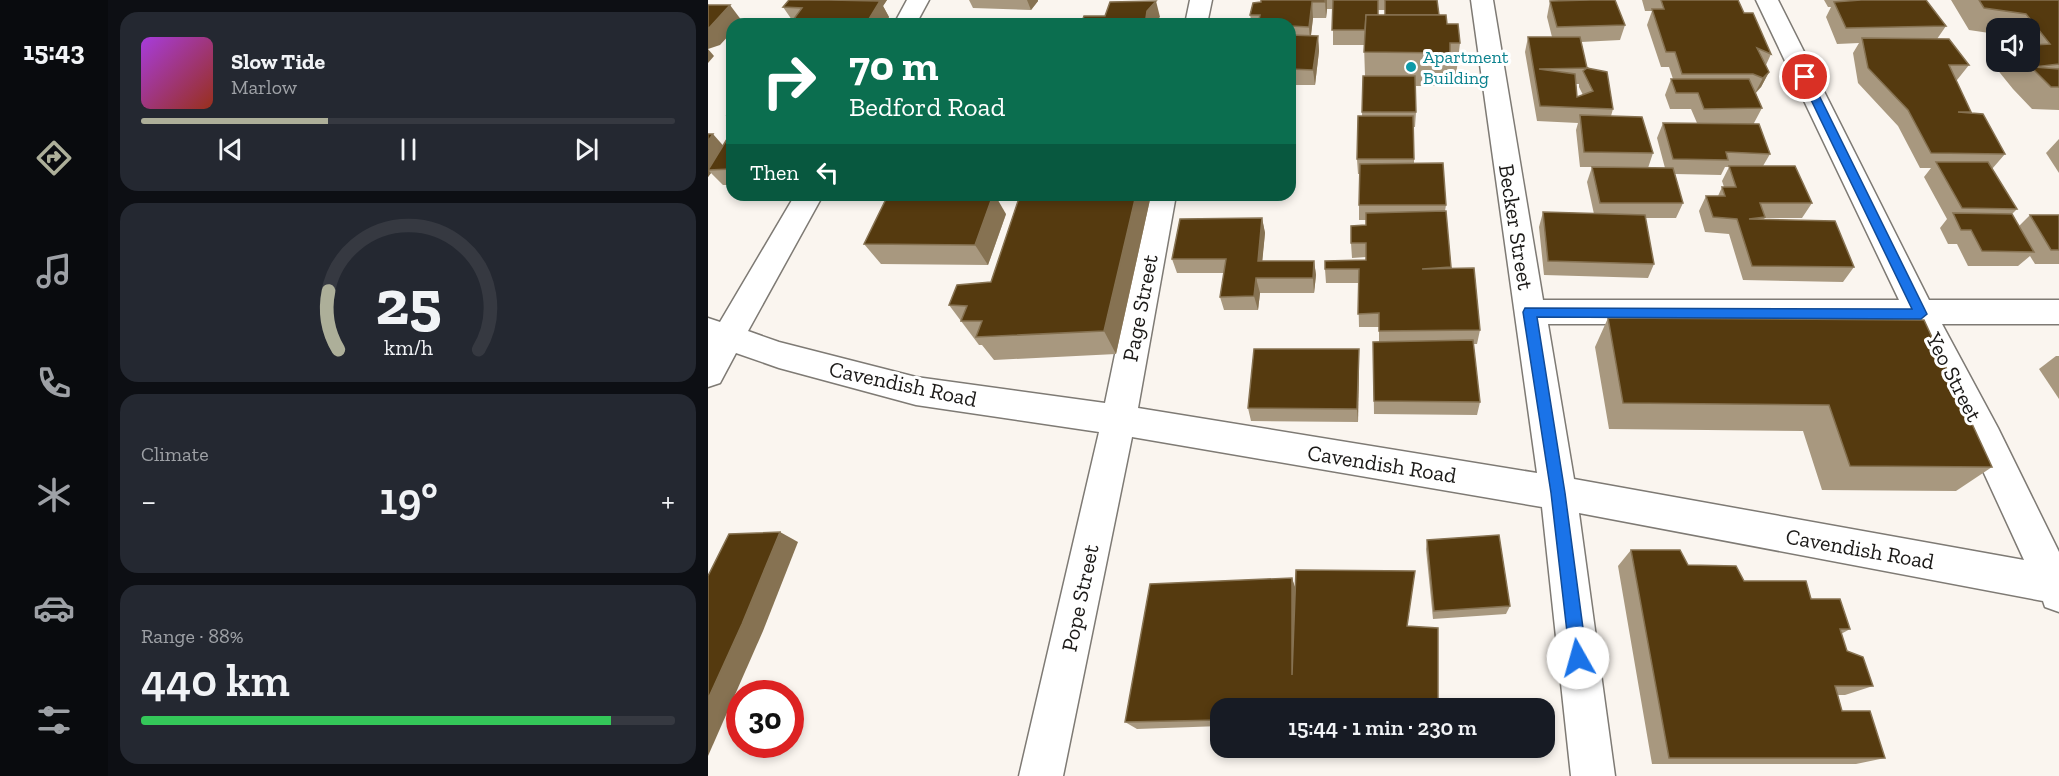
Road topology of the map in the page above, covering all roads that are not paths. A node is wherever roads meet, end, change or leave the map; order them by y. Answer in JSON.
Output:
{"nodes":[{"id":1,"x":918,"y":0,"type":"edge"},
{"id":2,"x":1201,"y":0,"type":"edge"},
{"id":3,"x":1482,"y":0,"type":"edge"},
{"id":4,"x":1767,"y":0,"type":"edge"},
{"id":5,"x":908,"y":18,"type":"edge"},
{"id":6,"x":1197,"y":18,"type":"edge"},
{"id":7,"x":805,"y":201,"type":"edge"},
{"id":8,"x":1161,"y":201,"type":"edge"},
{"id":9,"x":1529,"y":312,"type":"junction"},
{"id":10,"x":2059,"y":312,"type":"edge"},
{"id":11,"x":1921,"y":314,"type":"junction"},
{"id":12,"x":718,"y":335,"type":"edge"},
{"id":13,"x":708,"y":373,"type":"edge"},
{"id":14,"x":1119,"y":420,"type":"junction"},
{"id":15,"x":1558,"y":493,"type":"junction"},
{"id":16,"x":2058,"y":588,"type":"edge"},
{"id":17,"x":1041,"y":776,"type":"edge"},
{"id":18,"x":1593,"y":776,"type":"edge"}],
"edges":[{"from":1,"to":5,"type":"street"},
{"from":2,"to":6,"type":"street"},
{"from":3,"to":9,"type":"street","name":"Becker Street"},
{"from":4,"to":11,"type":"street","name":"Yeo Street"},
{"from":7,"to":12,"type":"street"},
{"from":8,"to":14,"type":"street","name":"Page Street"},
{"from":9,"to":11,"type":"street"},
{"from":9,"to":15,"type":"street","name":"Becker Street"},
{"from":10,"to":11,"type":"street"},
{"from":11,"to":16,"type":"street","name":"Yeo Street"},
{"from":12,"to":13,"type":"street"},
{"from":12,"to":14,"type":"street","name":"Cavendish Road"},
{"from":14,"to":15,"type":"street","name":"Cavendish Road"},
{"from":14,"to":17,"type":"street","name":"Pope Street"},
{"from":15,"to":16,"type":"street","name":"Cavendish Road"},
{"from":15,"to":18,"type":"street","name":"Becker Street"}]}
